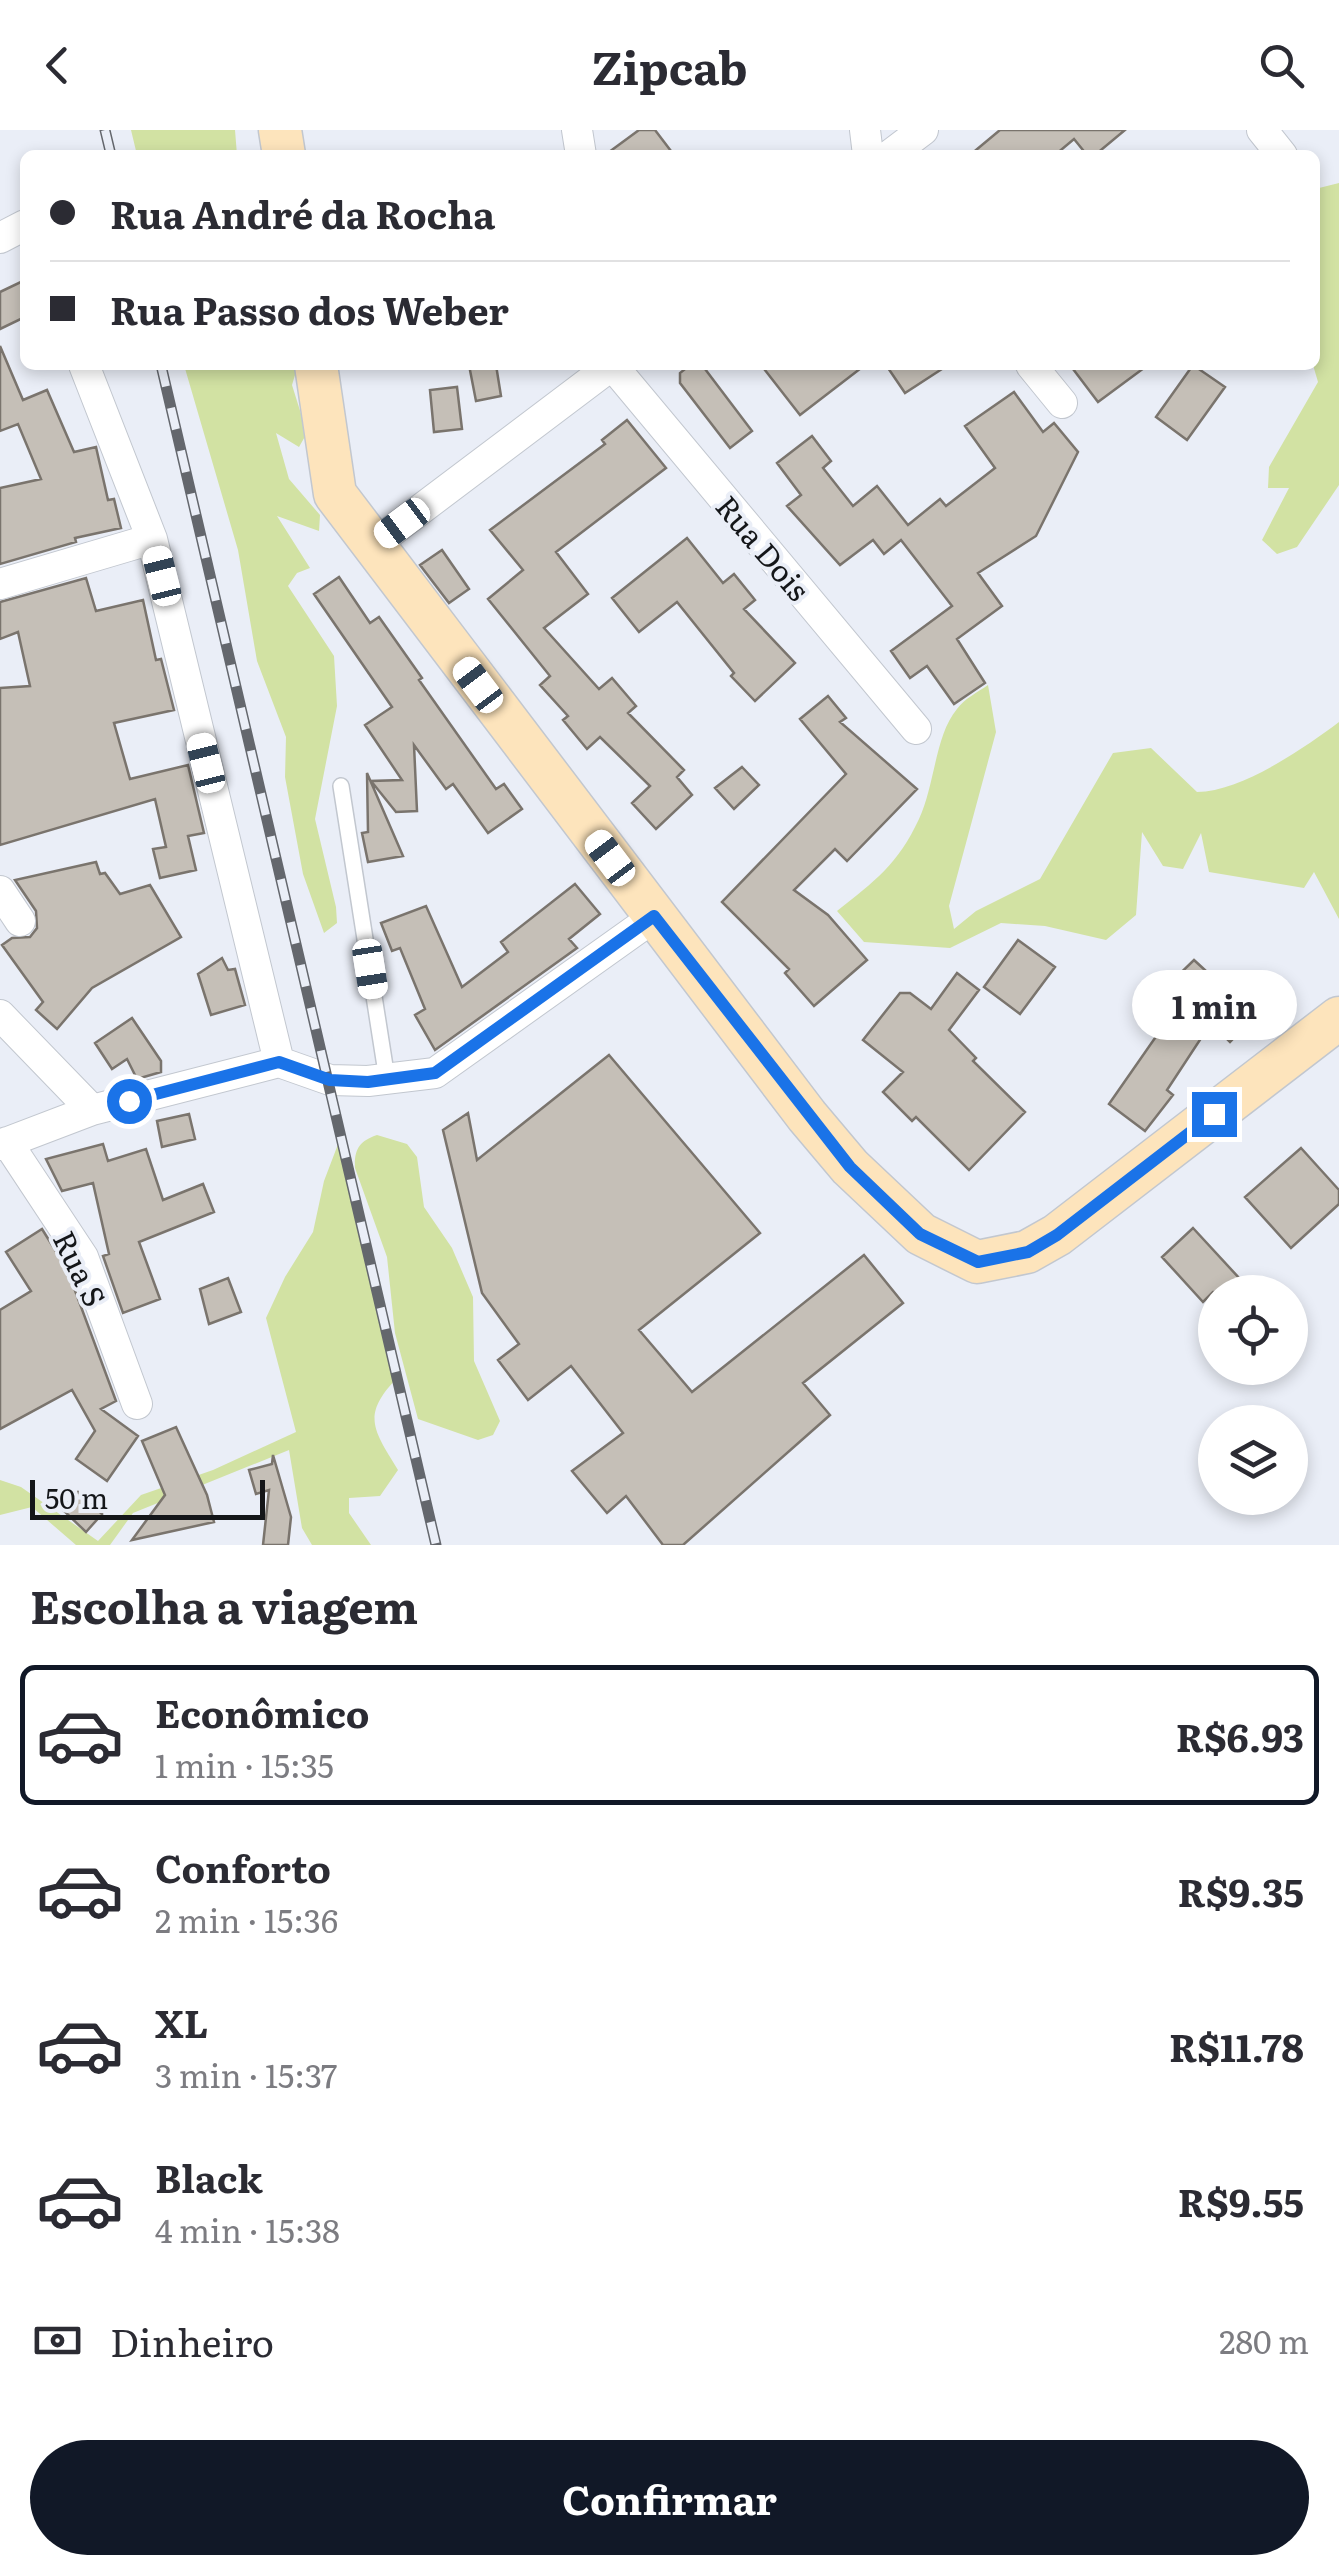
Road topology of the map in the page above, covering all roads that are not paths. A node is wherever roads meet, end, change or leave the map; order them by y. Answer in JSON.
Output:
{"nodes":[{"id":1,"x":923,"y":130,"type":"edge"},
{"id":2,"x":1262,"y":130,"type":"edge"},
{"id":3,"x":897,"y":150,"type":"edge"},
{"id":4,"x":1278,"y":150,"type":"edge"},
{"id":5,"x":86,"y":370,"type":"edge"},
{"id":6,"x":317,"y":370,"type":"edge"},
{"id":7,"x":605,"y":370,"type":"edge"},
{"id":8,"x":616,"y":370,"type":"edge"},
{"id":9,"x":1035,"y":370,"type":"edge"},
{"id":10,"x":1062,"y":403,"type":"dead end"},
{"id":11,"x":152,"y":539,"type":"junction"},
{"id":12,"x":372,"y":546,"type":"junction"},
{"id":13,"x":0,"y":584,"type":"edge"},
{"id":14,"x":916,"y":729,"type":"dead end"},
{"id":15,"x":342,"y":786,"type":"dead end"},
{"id":16,"x":0,"y":891,"type":"edge"},
{"id":17,"x":654,"y":916,"type":"junction"},
{"id":18,"x":20,"y":922,"type":"dead end"},
{"id":19,"x":0,"y":1015,"type":"edge"},
{"id":20,"x":1339,"y":1018,"type":"edge"},
{"id":21,"x":279,"y":1062,"type":"junction"},
{"id":22,"x":387,"y":1079,"type":"junction"},
{"id":23,"x":92,"y":1110,"type":"junction"},
{"id":24,"x":3,"y":1143,"type":"edge"},
{"id":25,"x":137,"y":1404,"type":"dead end"}],
"edges":[{"from":1,"to":3,"type":"street"},
{"from":2,"to":4,"type":"street"},
{"from":5,"to":11,"type":"street"},
{"from":6,"to":12,"type":"street"},
{"from":7,"to":12,"type":"street"},
{"from":8,"to":14,"type":"street","name":"Rua Dois"},
{"from":9,"to":10,"type":"street"},
{"from":11,"to":13,"type":"street"},
{"from":11,"to":21,"type":"street"},
{"from":12,"to":17,"type":"street"},
{"from":15,"to":22,"type":"lane"},
{"from":16,"to":18,"type":"street"},
{"from":17,"to":20,"type":"street"},
{"from":17,"to":22,"type":"street"},
{"from":19,"to":23,"type":"street"},
{"from":21,"to":22,"type":"street"},
{"from":21,"to":23,"type":"street"},
{"from":23,"to":24,"type":"street"},
{"from":24,"to":25,"type":"street","name":"Rua S"}]}
